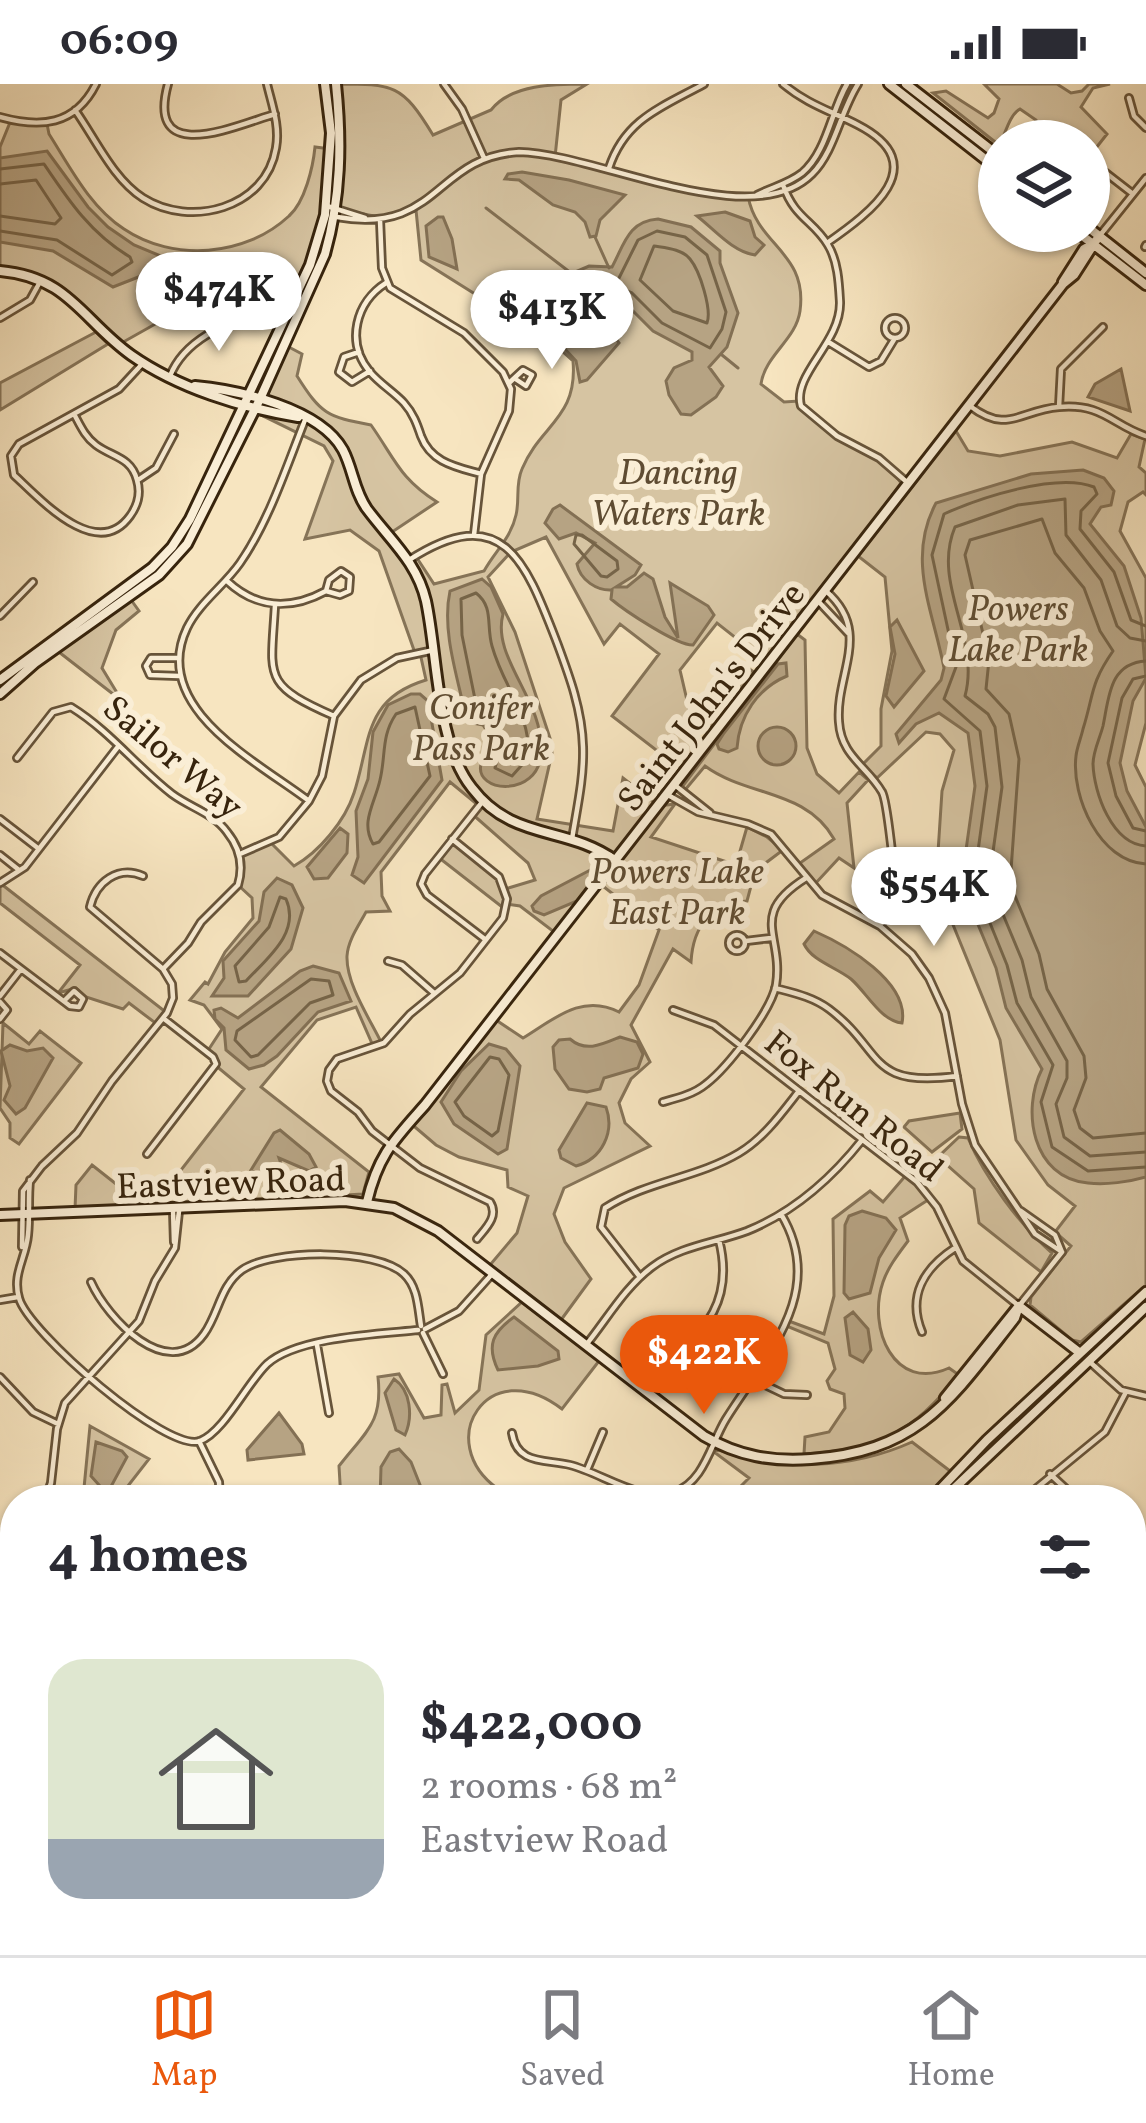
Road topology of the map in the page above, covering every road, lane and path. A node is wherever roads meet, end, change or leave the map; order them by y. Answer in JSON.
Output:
{"nodes":[{"id":1,"x":96,"y":84,"type":"edge"},
{"id":2,"x":168,"y":84,"type":"edge"},
{"id":3,"x":267,"y":84,"type":"edge"},
{"id":4,"x":325,"y":84,"type":"edge"},
{"id":5,"x":336,"y":84,"type":"edge"},
{"id":6,"x":444,"y":84,"type":"edge"},
{"id":7,"x":704,"y":84,"type":"edge"},
{"id":8,"x":783,"y":84,"type":"edge"},
{"id":9,"x":848,"y":84,"type":"edge"},
{"id":10,"x":858,"y":84,"type":"edge"},
{"id":11,"x":890,"y":84,"type":"edge"},
{"id":12,"x":906,"y":84,"type":"edge"},
{"id":13,"x":1129,"y":98,"type":"dead end"},
{"id":14,"x":75,"y":110,"type":"junction"},
{"id":15,"x":274,"y":114,"type":"junction"},
{"id":16,"x":836,"y":115,"type":"junction"},
{"id":17,"x":0,"y":117,"type":"edge"},
{"id":18,"x":1146,"y":128,"type":"edge"},
{"id":19,"x":978,"y":140,"type":"edge"},
{"id":20,"x":978,"y":153,"type":"edge"},
{"id":21,"x":484,"y":158,"type":"junction"},
{"id":22,"x":608,"y":169,"type":"junction"},
{"id":23,"x":1110,"y":176,"type":"edge"},
{"id":24,"x":1146,"y":178,"type":"edge"},
{"id":25,"x":784,"y":189,"type":"junction"},
{"id":26,"x":1133,"y":194,"type":"junction"},
{"id":27,"x":331,"y":212,"type":"junction"},
{"id":28,"x":380,"y":219,"type":"junction"},
{"id":29,"x":1110,"y":223,"type":"edge"},
{"id":30,"x":827,"y":243,"type":"junction"},
{"id":31,"x":1110,"y":249,"type":"edge"},
{"id":32,"x":1088,"y":252,"type":"edge"},
{"id":33,"x":1109,"y":252,"type":"edge"},
{"id":34,"x":0,"y":271,"type":"edge"},
{"id":35,"x":1146,"y":273,"type":"edge"},
{"id":36,"x":41,"y":280,"type":"junction"},
{"id":37,"x":386,"y":283,"type":"junction"},
{"id":38,"x":1146,"y":285,"type":"edge"},
{"id":39,"x":0,"y":318,"type":"edge"},
{"id":40,"x":260,"y":318,"type":"dead end"},
{"id":41,"x":1103,"y":327,"type":"dead end"},
{"id":42,"x":895,"y":338,"type":"dead end"},
{"id":43,"x":830,"y":344,"type":"junction"},
{"id":44,"x":359,"y":352,"type":"junction"},
{"id":45,"x":143,"y":363,"type":"junction"},
{"id":46,"x":370,"y":371,"type":"junction"},
{"id":47,"x":170,"y":376,"type":"junction"},
{"id":48,"x":252,"y":402,"type":"junction"},
{"id":49,"x":970,"y":406,"type":"junction"},
{"id":50,"x":1058,"y":406,"type":"junction"},
{"id":51,"x":74,"y":414,"type":"junction"},
{"id":52,"x":306,"y":418,"type":"junction"},
{"id":53,"x":174,"y":434,"type":"dead end"},
{"id":54,"x":1146,"y":436,"type":"edge"},
{"id":55,"x":482,"y":474,"type":"junction"},
{"id":56,"x":138,"y":480,"type":"junction"},
{"id":57,"x":909,"y":484,"type":"junction"},
{"id":58,"x":474,"y":535,"type":"junction"},
{"id":59,"x":409,"y":560,"type":"junction"},
{"id":60,"x":227,"y":581,"type":"junction"},
{"id":61,"x":32,"y":582,"type":"dead end"},
{"id":62,"x":326,"y":591,"type":"junction"},
{"id":63,"x":826,"y":591,"type":"junction"},
{"id":64,"x":818,"y":601,"type":"junction"},
{"id":65,"x":274,"y":605,"type":"junction"},
{"id":66,"x":0,"y":616,"type":"edge"},
{"id":67,"x":848,"y":633,"type":"junction"},
{"id":68,"x":434,"y":650,"type":"junction"},
{"id":69,"x":179,"y":658,"type":"junction"},
{"id":70,"x":181,"y":676,"type":"junction"},
{"id":71,"x":0,"y":680,"type":"edge"},
{"id":72,"x":0,"y":694,"type":"edge"},
{"id":73,"x":334,"y":716,"type":"junction"},
{"id":74,"x":118,"y":746,"type":"junction"},
{"id":75,"x":17,"y":758,"type":"dead end"},
{"id":76,"x":676,"y":786,"type":"junction"},
{"id":77,"x":668,"y":795,"type":"junction"},
{"id":78,"x":309,"y":801,"type":"junction"},
{"id":79,"x":483,"y":801,"type":"junction"},
{"id":80,"x":710,"y":813,"type":"junction"},
{"id":81,"x":0,"y":819,"type":"edge"},
{"id":82,"x":452,"y":839,"type":"junction"},
{"id":83,"x":572,"y":839,"type":"junction"},
{"id":84,"x":39,"y":849,"type":"junction"},
{"id":85,"x":240,"y":854,"type":"junction"},
{"id":86,"x":0,"y":855,"type":"edge"},
{"id":87,"x":616,"y":861,"type":"junction"},
{"id":88,"x":20,"y":871,"type":"junction"},
{"id":89,"x":143,"y":876,"type":"dead end"},
{"id":90,"x":806,"y":878,"type":"junction"},
{"id":91,"x":0,"y":883,"type":"edge"},
{"id":92,"x":880,"y":926,"type":"junction"},
{"id":93,"x":770,"y":938,"type":"junction"},
{"id":94,"x":486,"y":940,"type":"junction"},
{"id":95,"x":744,"y":942,"type":"dead end"},
{"id":96,"x":0,"y":952,"type":"edge"},
{"id":97,"x":388,"y":961,"type":"dead end"},
{"id":98,"x":21,"y":969,"type":"junction"},
{"id":99,"x":163,"y":969,"type":"junction"},
{"id":100,"x":776,"y":988,"type":"junction"},
{"id":101,"x":434,"y":993,"type":"junction"},
{"id":102,"x":0,"y":999,"type":"edge"},
{"id":103,"x":64,"y":1001,"type":"dead end"},
{"id":104,"x":673,"y":1010,"type":"dead end"},
{"id":105,"x":163,"y":1018,"type":"junction"},
{"id":106,"x":0,"y":1019,"type":"edge"},
{"id":107,"x":740,"y":1045,"type":"junction"},
{"id":108,"x":957,"y":1076,"type":"junction"},
{"id":109,"x":800,"y":1091,"type":"junction"},
{"id":110,"x":663,"y":1102,"type":"dead end"},
{"id":111,"x":862,"y":1140,"type":"junction"},
{"id":112,"x":389,"y":1144,"type":"junction"},
{"id":113,"x":147,"y":1154,"type":"dead end"},
{"id":114,"x":367,"y":1202,"type":"junction"},
{"id":115,"x":176,"y":1209,"type":"junction"},
{"id":116,"x":1022,"y":1210,"type":"junction"},
{"id":117,"x":782,"y":1214,"type":"junction"},
{"id":118,"x":0,"y":1215,"type":"edge"},
{"id":119,"x":25,"y":1216,"type":"junction"},
{"id":120,"x":478,"y":1240,"type":"dead end"},
{"id":121,"x":719,"y":1240,"type":"junction"},
{"id":122,"x":955,"y":1248,"type":"junction"},
{"id":123,"x":1062,"y":1252,"type":"junction"},
{"id":124,"x":493,"y":1273,"type":"junction"},
{"id":125,"x":640,"y":1277,"type":"junction"},
{"id":126,"x":92,"y":1282,"type":"dead end"},
{"id":127,"x":1146,"y":1292,"type":"edge"},
{"id":128,"x":18,"y":1297,"type":"junction"},
{"id":129,"x":0,"y":1300,"type":"edge"},
{"id":130,"x":1019,"y":1306,"type":"junction"},
{"id":131,"x":1146,"y":1307,"type":"edge"},
{"id":132,"x":422,"y":1329,"type":"junction"},
{"id":133,"x":922,"y":1331,"type":"dead end"},
{"id":134,"x":131,"y":1332,"type":"junction"},
{"id":135,"x":317,"y":1345,"type":"junction"},
{"id":136,"x":586,"y":1345,"type":"junction"},
{"id":137,"x":683,"y":1347,"type":"dead end"},
{"id":138,"x":1084,"y":1357,"type":"junction"},
{"id":139,"x":443,"y":1374,"type":"dead end"},
{"id":140,"x":87,"y":1375,"type":"junction"},
{"id":141,"x":0,"y":1377,"type":"edge"},
{"id":142,"x":755,"y":1380,"type":"junction"},
{"id":143,"x":1126,"y":1393,"type":"junction"},
{"id":144,"x":807,"y":1395,"type":"dead end"},
{"id":145,"x":1146,"y":1396,"type":"edge"},
{"id":146,"x":328,"y":1413,"type":"dead end"},
{"id":147,"x":58,"y":1424,"type":"junction"},
{"id":148,"x":603,"y":1432,"type":"dead end"},
{"id":149,"x":512,"y":1433,"type":"dead end"},
{"id":150,"x":199,"y":1441,"type":"junction"},
{"id":151,"x":714,"y":1442,"type":"junction"},
{"id":152,"x":587,"y":1470,"type":"junction"},
{"id":153,"x":1050,"y":1474,"type":"junction"},
{"id":154,"x":48,"y":1485,"type":"edge"},
{"id":155,"x":219,"y":1485,"type":"edge"},
{"id":156,"x":625,"y":1485,"type":"edge"},
{"id":157,"x":684,"y":1485,"type":"edge"},
{"id":158,"x":946,"y":1485,"type":"edge"},
{"id":159,"x":957,"y":1485,"type":"edge"},
{"id":160,"x":1038,"y":1485,"type":"edge"},
{"id":161,"x":1062,"y":1485,"type":"edge"}],
"edges":[{"from":1,"to":14,"type":"street"},
{"from":2,"to":15,"type":"street"},
{"from":3,"to":15,"type":"street"},
{"from":4,"to":27,"type":"street"},
{"from":5,"to":27,"type":"street"},
{"from":6,"to":21,"type":"street"},
{"from":7,"to":22,"type":"street"},
{"from":8,"to":16,"type":"street"},
{"from":9,"to":16,"type":"street"},
{"from":10,"to":16,"type":"street"},
{"from":11,"to":20,"type":"street"},
{"from":12,"to":19,"type":"street"},
{"from":13,"to":18,"type":"street"},
{"from":14,"to":15,"type":"street"},
{"from":14,"to":17,"type":"street"},
{"from":16,"to":25,"type":"street"},
{"from":16,"to":30,"type":"street"},
{"from":21,"to":22,"type":"street"},
{"from":21,"to":28,"type":"street"},
{"from":22,"to":25,"type":"street"},
{"from":23,"to":26,"type":"street"},
{"from":24,"to":26,"type":"street","name":"Saint John's Drive"},
{"from":25,"to":30,"type":"street"},
{"from":26,"to":29,"type":"street","name":"Saint John's Drive"},
{"from":27,"to":28,"type":"street"},
{"from":27,"to":48,"type":"street"},
{"from":28,"to":37,"type":"street"},
{"from":30,"to":43,"type":"street"},
{"from":31,"to":35,"type":"street"},
{"from":32,"to":49,"type":"street","name":"Saint John's Drive"},
{"from":33,"to":38,"type":"street"},
{"from":34,"to":36,"type":"street"},
{"from":36,"to":39,"type":"street"},
{"from":36,"to":45,"type":"street"},
{"from":37,"to":44,"type":"street"},
{"from":37,"to":55,"type":"street"},
{"from":40,"to":47,"type":"street"},
{"from":41,"to":50,"type":"street"},
{"from":42,"to":43,"type":"street"},
{"from":43,"to":57,"type":"street"},
{"from":44,"to":46,"type":"street"},
{"from":44,"to":46,"type":"street"},
{"from":45,"to":47,"type":"street"},
{"from":45,"to":51,"type":"street"},
{"from":46,"to":55,"type":"street"},
{"from":47,"to":48,"type":"street"},
{"from":48,"to":52,"type":"street"},
{"from":48,"to":71,"type":"street"},
{"from":48,"to":72,"type":"street"},
{"from":49,"to":50,"type":"street"},
{"from":49,"to":57,"type":"street","name":"Saint John's Drive"},
{"from":50,"to":54,"type":"street"},
{"from":51,"to":56,"type":"street"},
{"from":51,"to":56,"type":"street"},
{"from":52,"to":59,"type":"street"},
{"from":52,"to":60,"type":"street"},
{"from":53,"to":56,"type":"street"},
{"from":55,"to":58,"type":"street"},
{"from":57,"to":63,"type":"street","name":"Saint John's Drive"},
{"from":58,"to":59,"type":"street"},
{"from":58,"to":83,"type":"street"},
{"from":59,"to":68,"type":"street"},
{"from":60,"to":65,"type":"street"},
{"from":60,"to":69,"type":"street"},
{"from":61,"to":66,"type":"street"},
{"from":62,"to":62,"type":"street"},
{"from":62,"to":65,"type":"street"},
{"from":63,"to":64,"type":"street","name":"Saint John's Drive"},
{"from":63,"to":67,"type":"street"},
{"from":64,"to":67,"type":"street"},
{"from":64,"to":76,"type":"street","name":"Saint John's Drive"},
{"from":65,"to":73,"type":"street"},
{"from":67,"to":92,"type":"street"},
{"from":68,"to":73,"type":"street"},
{"from":68,"to":79,"type":"street"},
{"from":69,"to":70,"type":"street"},
{"from":69,"to":70,"type":"street"},
{"from":70,"to":78,"type":"street"},
{"from":73,"to":78,"type":"street"},
{"from":74,"to":75,"type":"street","name":"Sailor Way"},
{"from":74,"to":84,"type":"street"},
{"from":74,"to":85,"type":"street","name":"Sailor Way"},
{"from":76,"to":77,"type":"street","name":"Saint John's Drive"},
{"from":76,"to":80,"type":"street"},
{"from":77,"to":80,"type":"street"},
{"from":77,"to":87,"type":"street","name":"Saint John's Drive"},
{"from":78,"to":85,"type":"street"},
{"from":79,"to":82,"type":"street"},
{"from":79,"to":83,"type":"street"},
{"from":80,"to":90,"type":"street"},
{"from":81,"to":84,"type":"street"},
{"from":82,"to":94,"type":"street"},
{"from":82,"to":94,"type":"street"},
{"from":83,"to":87,"type":"street"},
{"from":84,"to":88,"type":"street"},
{"from":85,"to":99,"type":"street","name":"Sailor Way"},
{"from":86,"to":88,"type":"street"},
{"from":87,"to":112,"type":"street","name":"Saint John's Drive"},
{"from":88,"to":91,"type":"street"},
{"from":89,"to":99,"type":"street"},
{"from":90,"to":92,"type":"street"},
{"from":90,"to":93,"type":"street"},
{"from":92,"to":108,"type":"street"},
{"from":93,"to":95,"type":"street"},
{"from":93,"to":100,"type":"street"},
{"from":94,"to":101,"type":"street"},
{"from":96,"to":98,"type":"street"},
{"from":97,"to":101,"type":"street"},
{"from":98,"to":102,"type":"street"},
{"from":98,"to":103,"type":"street"},
{"from":99,"to":105,"type":"street"},
{"from":100,"to":107,"type":"street"},
{"from":100,"to":108,"type":"street"},
{"from":101,"to":112,"type":"street"},
{"from":102,"to":106,"type":"street"},
{"from":104,"to":107,"type":"street","name":"Fox Run Road"},
{"from":105,"to":113,"type":"street"},
{"from":105,"to":119,"type":"street"},
{"from":107,"to":109,"type":"street","name":"Fox Run Road"},
{"from":107,"to":110,"type":"street"},
{"from":108,"to":116,"type":"street"},
{"from":109,"to":111,"type":"street","name":"Fox Run Road"},
{"from":109,"to":125,"type":"street"},
{"from":111,"to":117,"type":"street"},
{"from":111,"to":122,"type":"street","name":"Fox Run Road"},
{"from":112,"to":114,"type":"street","name":"Saint John's Drive"},
{"from":112,"to":120,"type":"street"},
{"from":114,"to":115,"type":"street","name":"Eastview Road"},
{"from":114,"to":124,"type":"street","name":"Eastview Road"},
{"from":115,"to":119,"type":"street","name":"Eastview Road"},
{"from":115,"to":134,"type":"street"},
{"from":116,"to":123,"type":"street"},
{"from":116,"to":123,"type":"street"},
{"from":117,"to":121,"type":"street"},
{"from":117,"to":142,"type":"street"},
{"from":118,"to":119,"type":"street","name":"Eastview Road"},
{"from":119,"to":128,"type":"street"},
{"from":121,"to":125,"type":"street"},
{"from":121,"to":137,"type":"street"},
{"from":122,"to":130,"type":"street","name":"Fox Run Road"},
{"from":122,"to":133,"type":"street"},
{"from":123,"to":130,"type":"street"},
{"from":124,"to":132,"type":"street"},
{"from":124,"to":136,"type":"street","name":"Eastview Road"},
{"from":125,"to":136,"type":"street"},
{"from":126,"to":134,"type":"street"},
{"from":127,"to":138,"type":"street"},
{"from":128,"to":129,"type":"street"},
{"from":128,"to":140,"type":"street"},
{"from":130,"to":138,"type":"street","name":"Fox Run Road"},
{"from":130,"to":151,"type":"street","name":"Eastview Road"},
{"from":131,"to":138,"type":"street"},
{"from":132,"to":134,"type":"street"},
{"from":132,"to":135,"type":"street"},
{"from":132,"to":139,"type":"street"},
{"from":134,"to":140,"type":"street"},
{"from":135,"to":146,"type":"street"},
{"from":135,"to":150,"type":"street"},
{"from":136,"to":151,"type":"street","name":"Eastview Road"},
{"from":138,"to":143,"type":"street"},
{"from":138,"to":158,"type":"street"},
{"from":138,"to":159,"type":"street"},
{"from":140,"to":147,"type":"street"},
{"from":140,"to":150,"type":"street"},
{"from":141,"to":147,"type":"street"},
{"from":142,"to":144,"type":"street"},
{"from":142,"to":151,"type":"street"},
{"from":143,"to":145,"type":"street"},
{"from":143,"to":153,"type":"street"},
{"from":147,"to":154,"type":"street"},
{"from":148,"to":152,"type":"street"},
{"from":149,"to":152,"type":"street"},
{"from":150,"to":155,"type":"street"},
{"from":151,"to":157,"type":"street"},
{"from":152,"to":156,"type":"street"},
{"from":153,"to":160,"type":"street"},
{"from":153,"to":161,"type":"street"}]}
